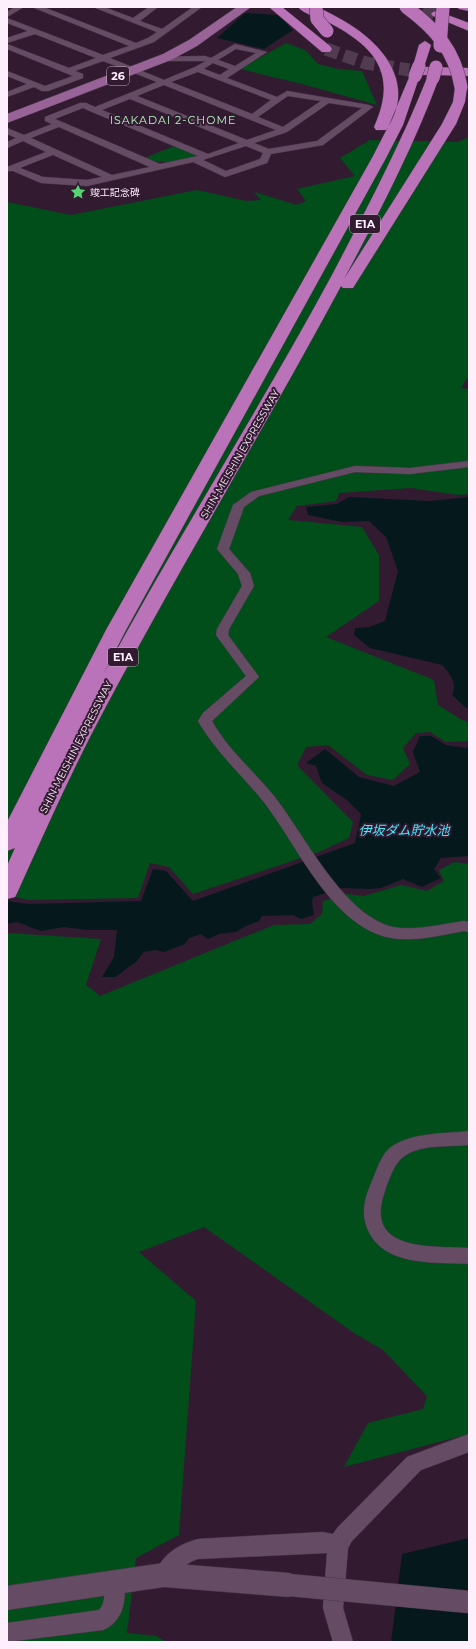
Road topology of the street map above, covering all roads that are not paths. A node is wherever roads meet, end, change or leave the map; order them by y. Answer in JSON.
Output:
{"nodes":[{"id":1,"x":20,"y":7,"type":"edge"},
{"id":2,"x":36,"y":7,"type":"edge"},
{"id":3,"x":97,"y":7,"type":"edge"},
{"id":4,"x":154,"y":7,"type":"edge"},
{"id":5,"x":198,"y":7,"type":"edge"},
{"id":6,"x":245,"y":7,"type":"edge"},
{"id":7,"x":275,"y":7,"type":"edge"},
{"id":8,"x":304,"y":7,"type":"edge"},
{"id":9,"x":406,"y":7,"type":"edge"},
{"id":10,"x":427,"y":7,"type":"edge"},
{"id":11,"x":463,"y":7,"type":"edge"},
{"id":12,"x":469,"y":8,"type":"edge"},
{"id":13,"x":109,"y":9,"type":"edge"},
{"id":14,"x":441,"y":9,"type":"edge"},
{"id":15,"x":318,"y":10,"type":"edge"},
{"id":16,"x":469,"y":12,"type":"edge"},
{"id":17,"x":7,"y":15,"type":"edge"},
{"id":18,"x":7,"y":20,"type":"edge"},
{"id":19,"x":134,"y":21,"type":"junction"},
{"id":20,"x":469,"y":27,"type":"edge"},
{"id":21,"x":35,"y":31,"type":"junction"},
{"id":22,"x":163,"y":32,"type":"junction"},
{"id":23,"x":332,"y":35,"type":"tunnel mouth"},
{"id":24,"x":7,"y":41,"type":"edge"},
{"id":25,"x":7,"y":46,"type":"edge"},
{"id":26,"x":136,"y":46,"type":"junction"},
{"id":27,"x":326,"y":49,"type":"tunnel mouth"},
{"id":28,"x":103,"y":58,"type":"junction"},
{"id":29,"x":365,"y":58,"type":"dead end"},
{"id":30,"x":162,"y":59,"type":"junction"},
{"id":31,"x":213,"y":60,"type":"junction"},
{"id":32,"x":198,"y":69,"type":"junction"},
{"id":33,"x":236,"y":69,"type":"junction"},
{"id":34,"x":133,"y":70,"type":"junction"},
{"id":35,"x":69,"y":71,"type":"junction"},
{"id":36,"x":414,"y":71,"type":"junction"},
{"id":37,"x":469,"y":72,"type":"edge"},
{"id":38,"x":7,"y":73,"type":"edge"},
{"id":39,"x":221,"y":78,"type":"junction"},
{"id":40,"x":165,"y":83,"type":"junction"},
{"id":41,"x":34,"y":84,"type":"junction"},
{"id":42,"x":7,"y":94,"type":"edge"},
{"id":43,"x":130,"y":96,"type":"junction"},
{"id":44,"x":278,"y":100,"type":"junction"},
{"id":45,"x":328,"y":100,"type":"junction"},
{"id":46,"x":95,"y":110,"type":"junction"},
{"id":47,"x":386,"y":113,"type":"junction"},
{"id":48,"x":252,"y":117,"type":"junction"},
{"id":49,"x":7,"y":119,"type":"edge"},
{"id":50,"x":60,"y":124,"type":"junction"},
{"id":51,"x":284,"y":130,"type":"junction"},
{"id":52,"x":7,"y":131,"type":"edge"},
{"id":53,"x":459,"y":132,"type":"dead end"},
{"id":54,"x":23,"y":138,"type":"junction"},
{"id":55,"x":245,"y":143,"type":"junction"},
{"id":56,"x":7,"y":145,"type":"edge"},
{"id":57,"x":53,"y":152,"type":"junction"},
{"id":58,"x":268,"y":152,"type":"junction"},
{"id":59,"x":206,"y":156,"type":"junction"},
{"id":60,"x":193,"y":159,"type":"junction"},
{"id":61,"x":158,"y":167,"type":"junction"},
{"id":62,"x":10,"y":169,"type":"edge"},
{"id":63,"x":109,"y":177,"type":"junction"},
{"id":64,"x":350,"y":208,"type":"junction"},
{"id":65,"x":391,"y":217,"type":"junction"},
{"id":66,"x":290,"y":368,"type":"junction"},
{"id":67,"x":469,"y":464,"type":"edge"},
{"id":68,"x":14,"y":849,"type":"edge"},
{"id":69,"x":7,"y":891,"type":"edge"},
{"id":70,"x":469,"y":927,"type":"edge"},
{"id":71,"x":469,"y":1138,"type":"edge"},
{"id":72,"x":469,"y":1256,"type":"edge"},
{"id":73,"x":469,"y":1443,"type":"edge"},
{"id":74,"x":338,"y":1545,"type":"junction"},
{"id":75,"x":164,"y":1575,"type":"junction"},
{"id":76,"x":114,"y":1582,"type":"junction"},
{"id":77,"x":7,"y":1598,"type":"edge"},
{"id":78,"x":469,"y":1602,"type":"edge"},
{"id":79,"x":7,"y":1633,"type":"edge"},
{"id":80,"x":343,"y":1642,"type":"edge"}],
"edges":[{"from":1,"to":17,"type":"street"},
{"from":2,"to":26,"type":"street"},
{"from":3,"to":13,"type":"street"},
{"from":4,"to":19,"type":"street"},
{"from":5,"to":22,"type":"street"},
{"from":6,"to":30,"type":"main road","number":"26"},
{"from":7,"to":27,"type":"highway"},
{"from":8,"to":15,"type":"highway"},
{"from":9,"to":65,"type":"highway","bridge":true},
{"from":10,"to":36,"type":"highway","name":"SHIN-MEISHIN EXPRESSWAY","number":"E1A"},
{"from":11,"to":12,"type":"highway"},
{"from":13,"to":19,"type":"street"},
{"from":14,"to":16,"type":"highway"},
{"from":14,"to":20,"type":"highway"},
{"from":14,"to":66,"type":"highway","name":"SHIN-MEISHIN EXPRESSWAY","number":"E1A","bridge":true},
{"from":15,"to":23,"type":"highway","bridge":true},
{"from":15,"to":47,"type":"highway"},
{"from":18,"to":21,"type":"street"},
{"from":19,"to":22,"type":"street"},
{"from":21,"to":24,"type":"street"},
{"from":21,"to":28,"type":"street"},
{"from":22,"to":26,"type":"street"},
{"from":25,"to":35,"type":"street"},
{"from":26,"to":28,"type":"street"},
{"from":28,"to":34,"type":"street"},
{"from":28,"to":35,"type":"street"},
{"from":29,"to":47,"type":"highway"},
{"from":30,"to":31,"type":"street"},
{"from":30,"to":34,"type":"main road","number":"26"},
{"from":31,"to":32,"type":"street"},
{"from":31,"to":33,"type":"street"},
{"from":31,"to":33,"type":"street"},
{"from":32,"to":39,"type":"street"},
{"from":32,"to":40,"type":"street"},
{"from":33,"to":39,"type":"street"},
{"from":34,"to":40,"type":"street"},
{"from":34,"to":49,"type":"main road","number":"26"},
{"from":35,"to":41,"type":"street"},
{"from":36,"to":37,"type":"highway"},
{"from":36,"to":64,"type":"highway","name":"SHIN-MEISHIN EXPRESSWAY","number":"E1A"},
{"from":38,"to":41,"type":"street"},
{"from":39,"to":44,"type":"street"},
{"from":40,"to":43,"type":"street"},
{"from":40,"to":48,"type":"street"},
{"from":41,"to":42,"type":"street"},
{"from":43,"to":46,"type":"street"},
{"from":43,"to":55,"type":"street"},
{"from":44,"to":45,"type":"street"},
{"from":44,"to":48,"type":"street"},
{"from":45,"to":51,"type":"street"},
{"from":45,"to":58,"type":"street"},
{"from":46,"to":50,"type":"street"},
{"from":46,"to":59,"type":"street"},
{"from":47,"to":64,"type":"highway"},
{"from":48,"to":51,"type":"street"},
{"from":50,"to":54,"type":"street"},
{"from":50,"to":61,"type":"street"},
{"from":51,"to":55,"type":"street"},
{"from":52,"to":54,"type":"street"},
{"from":53,"to":65,"type":"highway"},
{"from":54,"to":56,"type":"street"},
{"from":54,"to":57,"type":"street"},
{"from":55,"to":58,"type":"street"},
{"from":55,"to":59,"type":"street"},
{"from":57,"to":62,"type":"street"},
{"from":57,"to":63,"type":"street"},
{"from":58,"to":60,"type":"street"},
{"from":59,"to":60,"type":"street"},
{"from":60,"to":61,"type":"street"},
{"from":61,"to":63,"type":"street"},
{"from":62,"to":63,"type":"street"},
{"from":64,"to":68,"type":"highway","name":"SHIN-MEISHIN EXPRESSWAY","number":"E1A"},
{"from":65,"to":66,"type":"highway"},
{"from":66,"to":68,"type":"highway","name":"SHIN-MEISHIN EXPRESSWAY","number":"E1A"},
{"from":67,"to":70,"type":"street"},
{"from":68,"to":69,"type":"highway","name":"SHIN-MEISHIN EXPRESSWAY","number":"E1A"},
{"from":71,"to":72,"type":"street"},
{"from":73,"to":74,"type":"street"},
{"from":74,"to":75,"type":"street"},
{"from":74,"to":80,"type":"street"},
{"from":75,"to":76,"type":"street"},
{"from":75,"to":78,"type":"street","bridge":true},
{"from":76,"to":77,"type":"street"},
{"from":76,"to":79,"type":"street"}]}
